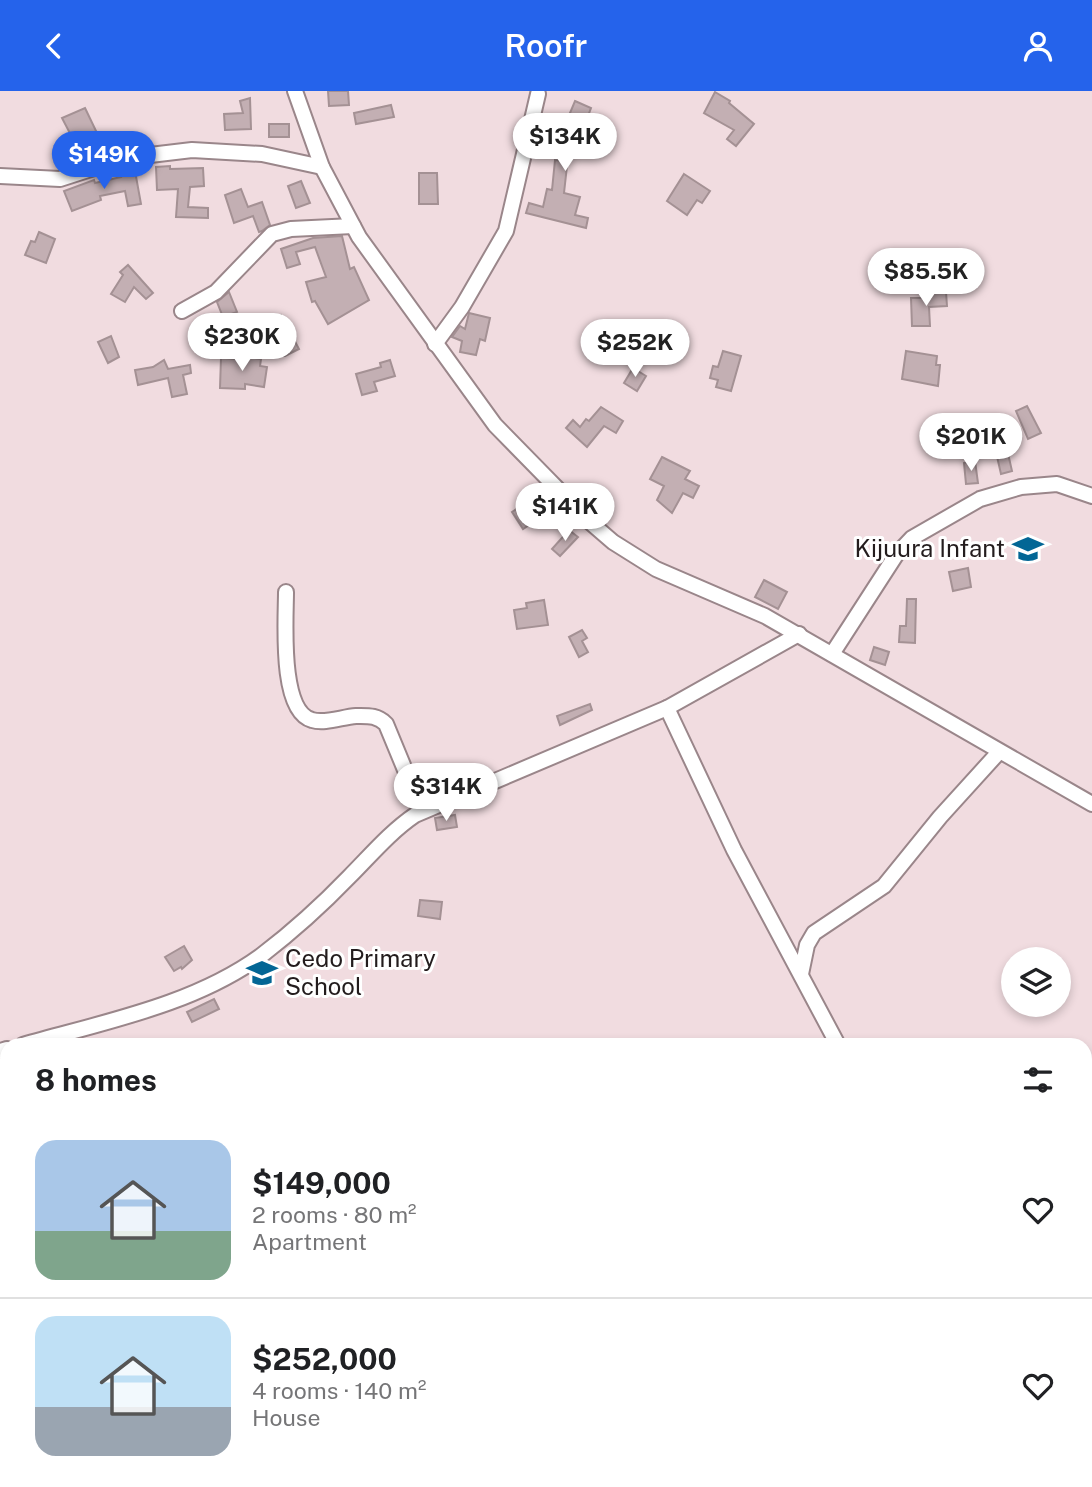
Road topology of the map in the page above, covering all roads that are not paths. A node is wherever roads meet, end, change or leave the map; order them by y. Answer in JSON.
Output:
{"nodes":[{"id":1,"x":295,"y":91,"type":"edge"},
{"id":2,"x":538,"y":94,"type":"dead end"},
{"id":3,"x":322,"y":167,"type":"junction"},
{"id":4,"x":0,"y":176,"type":"edge"},
{"id":5,"x":353,"y":226,"type":"junction"},
{"id":6,"x":182,"y":311,"type":"dead end"},
{"id":7,"x":435,"y":344,"type":"junction"},
{"id":8,"x":1092,"y":496,"type":"edge"},
{"id":9,"x":286,"y":592,"type":"dead end"},
{"id":10,"x":799,"y":634,"type":"junction"},
{"id":11,"x":832,"y":654,"type":"junction"},
{"id":12,"x":667,"y":708,"type":"junction"},
{"id":13,"x":999,"y":752,"type":"junction"},
{"id":14,"x":1092,"y":804,"type":"edge"},
{"id":15,"x":422,"y":811,"type":"junction"},
{"id":16,"x":801,"y":974,"type":"junction"},
{"id":17,"x":46,"y":1038,"type":"edge"},
{"id":18,"x":834,"y":1038,"type":"edge"}],
"edges":[{"from":1,"to":3,"type":"street"},
{"from":2,"to":7,"type":"street"},
{"from":3,"to":4,"type":"street"},
{"from":3,"to":5,"type":"street"},
{"from":5,"to":6,"type":"street"},
{"from":5,"to":7,"type":"street"},
{"from":7,"to":10,"type":"street"},
{"from":8,"to":11,"type":"street"},
{"from":9,"to":15,"type":"street"},
{"from":10,"to":11,"type":"street"},
{"from":10,"to":12,"type":"street"},
{"from":11,"to":13,"type":"street"},
{"from":12,"to":15,"type":"street"},
{"from":12,"to":16,"type":"street"},
{"from":13,"to":14,"type":"street"},
{"from":13,"to":16,"type":"street"},
{"from":15,"to":17,"type":"street"},
{"from":16,"to":18,"type":"street"}]}
